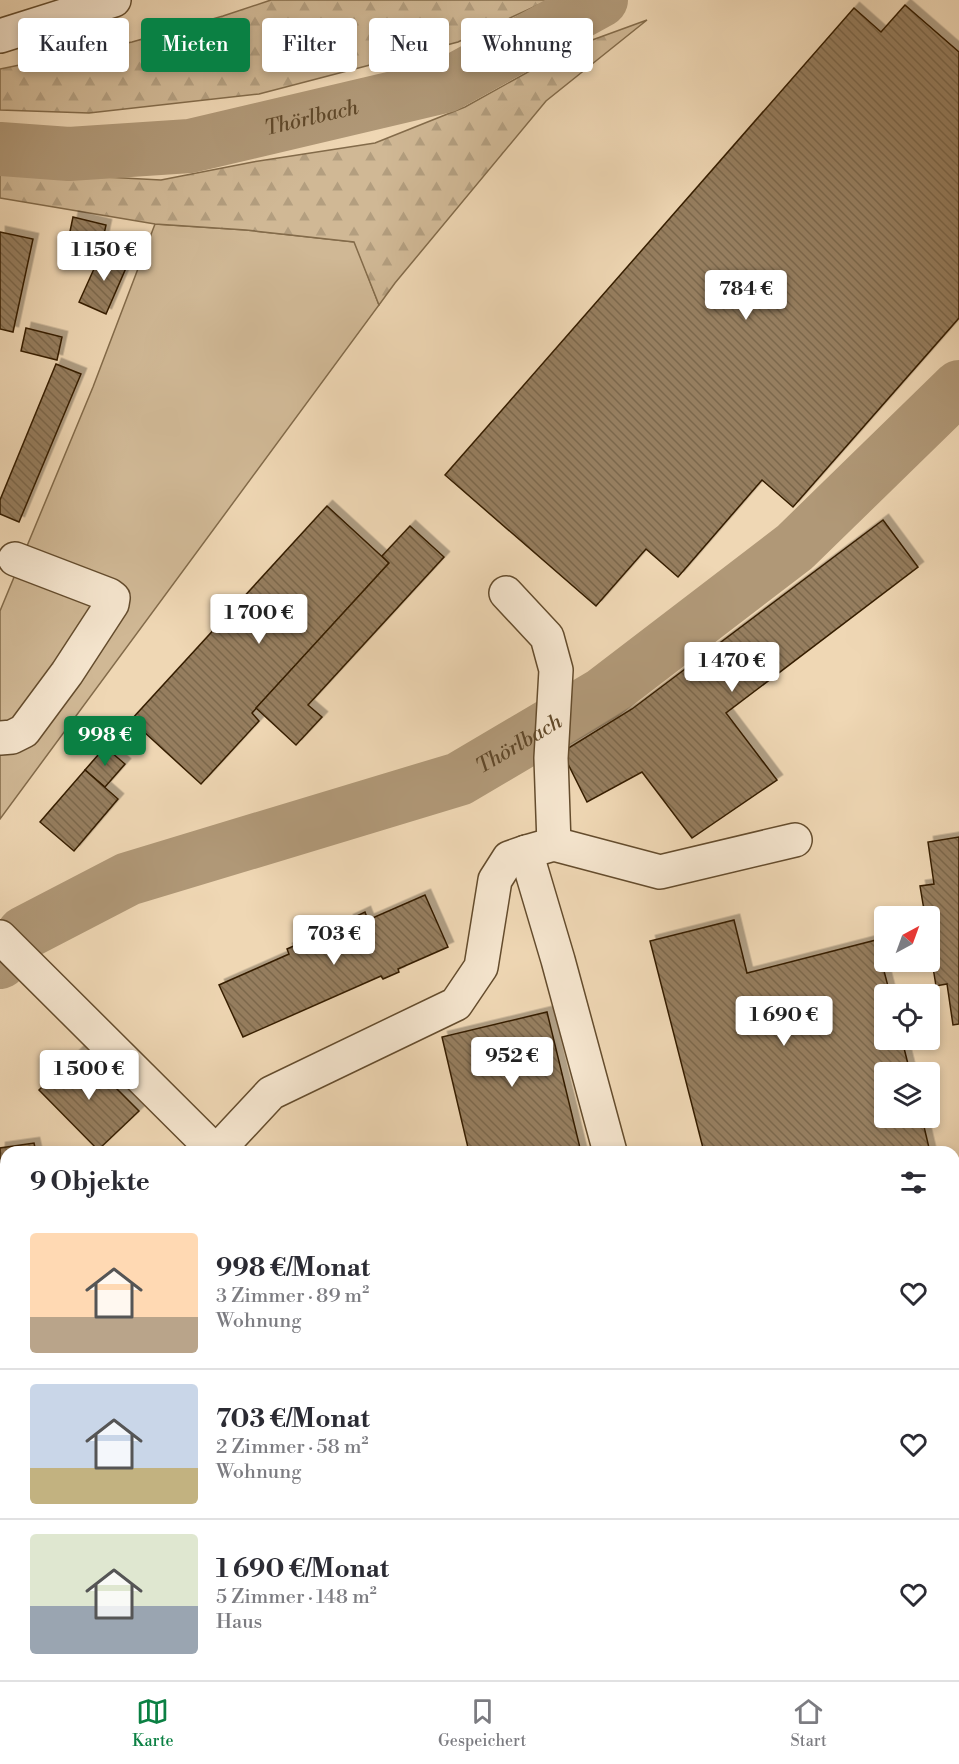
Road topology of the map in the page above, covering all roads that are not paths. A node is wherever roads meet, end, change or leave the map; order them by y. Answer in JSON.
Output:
{"nodes":[{"id":1,"x":114,"y":0,"type":"edge"},
{"id":2,"x":0,"y":36,"type":"edge"},
{"id":3,"x":15,"y":559,"type":"dead end"},
{"id":4,"x":506,"y":593,"type":"dead end"},
{"id":5,"x":0,"y":738,"type":"edge"},
{"id":6,"x":795,"y":840,"type":"dead end"},
{"id":7,"x":540,"y":848,"type":"junction"},
{"id":8,"x":0,"y":937,"type":"edge"},
{"id":9,"x":210,"y":1146,"type":"edge"},
{"id":10,"x":222,"y":1146,"type":"edge"},
{"id":11,"x":608,"y":1146,"type":"edge"}],
"edges":[{"from":1,"to":2,"type":"street"},
{"from":3,"to":5,"type":"street"},
{"from":4,"to":7,"type":"street"},
{"from":6,"to":7,"type":"street"},
{"from":7,"to":10,"type":"street"},
{"from":7,"to":11,"type":"street"},
{"from":8,"to":9,"type":"street"}]}
